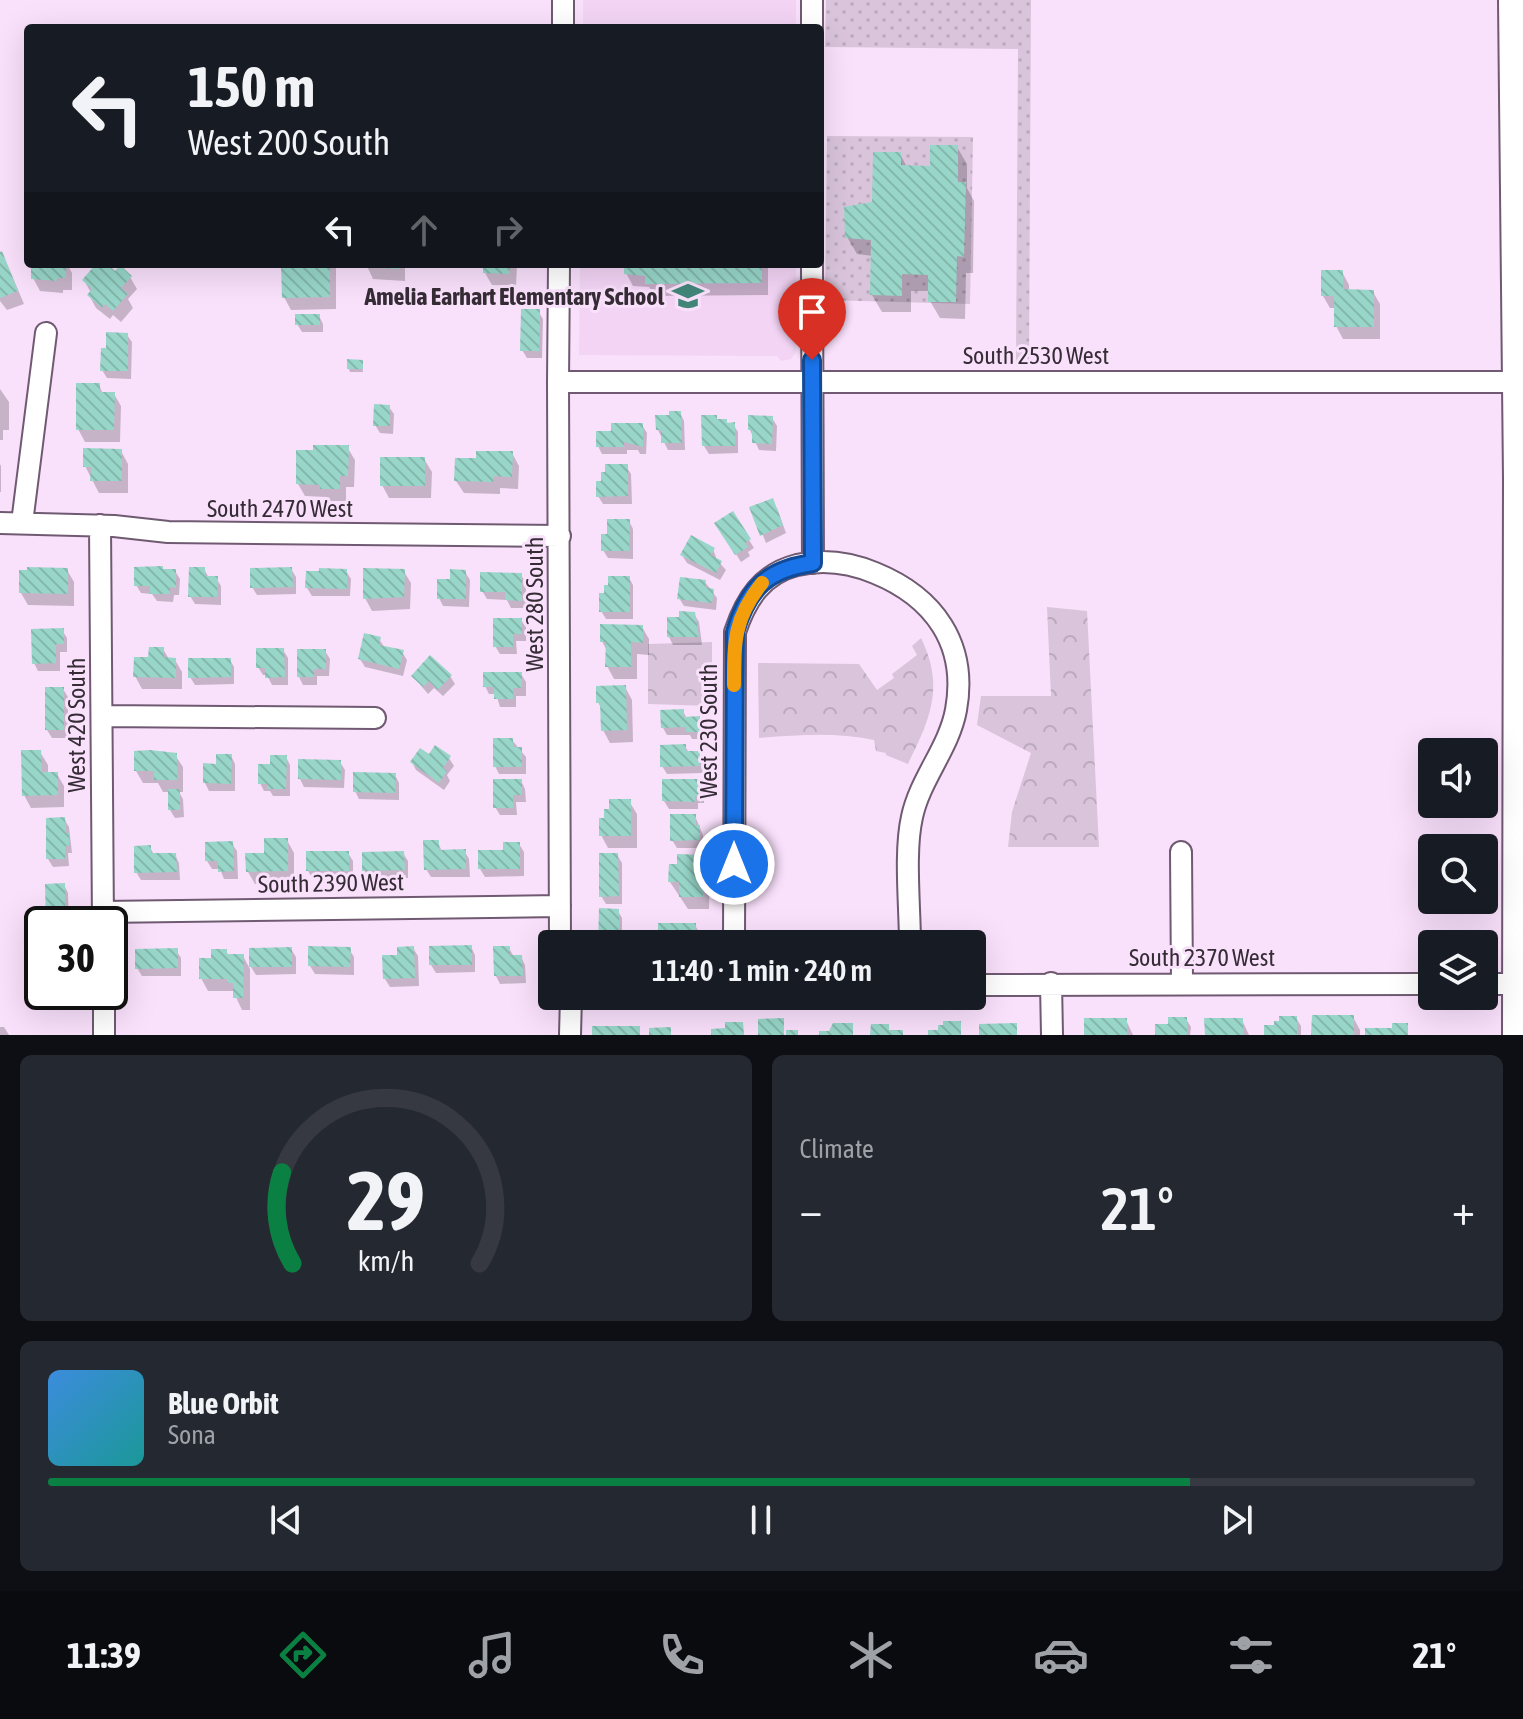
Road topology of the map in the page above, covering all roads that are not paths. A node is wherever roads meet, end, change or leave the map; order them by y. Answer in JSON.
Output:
{"nodes":[{"id":1,"x":563,"y":0,"type":"edge"},
{"id":2,"x":812,"y":0,"type":"edge"},
{"id":3,"x":1511,"y":0,"type":"edge"},
{"id":4,"x":563,"y":24,"type":"edge"},
{"id":5,"x":812,"y":24,"type":"edge"},
{"id":6,"x":1518,"y":138,"type":"edge"},
{"id":7,"x":559,"y":268,"type":"edge"},
{"id":8,"x":812,"y":268,"type":"edge"},
{"id":9,"x":46,"y":333,"type":"dead end"},
{"id":10,"x":811,"y":381,"type":"junction"},
{"id":11,"x":558,"y":382,"type":"junction"},
{"id":12,"x":1515,"y":382,"type":"junction"},
{"id":13,"x":0,"y":523,"type":"edge"},
{"id":14,"x":22,"y":523,"type":"junction"},
{"id":15,"x":100,"y":525,"type":"junction"},
{"id":16,"x":560,"y":536,"type":"junction"},
{"id":17,"x":813,"y":563,"type":"junction"},
{"id":18,"x":102,"y":716,"type":"junction"},
{"id":19,"x":375,"y":718,"type":"dead end"},
{"id":20,"x":1181,"y":852,"type":"dead end"},
{"id":21,"x":1519,"y":886,"type":"edge"},
{"id":22,"x":103,"y":906,"type":"edge"},
{"id":23,"x":560,"y":906,"type":"junction"},
{"id":24,"x":128,"y":917,"type":"edge"},
{"id":25,"x":560,"y":930,"type":"edge"},
{"id":26,"x":734,"y":930,"type":"edge"},
{"id":27,"x":910,"y":930,"type":"edge"},
{"id":28,"x":1051,"y":983,"type":"junction"},
{"id":29,"x":1182,"y":983,"type":"junction"},
{"id":30,"x":1418,"y":984,"type":"edge"},
{"id":31,"x":1498,"y":984,"type":"edge"},
{"id":32,"x":1515,"y":984,"type":"junction"},
{"id":33,"x":986,"y":985,"type":"edge"},
{"id":34,"x":104,"y":1010,"type":"edge"},
{"id":35,"x":571,"y":1010,"type":"edge"},
{"id":36,"x":104,"y":1035,"type":"edge"},
{"id":37,"x":570,"y":1035,"type":"edge"},
{"id":38,"x":1052,"y":1035,"type":"edge"},
{"id":39,"x":1515,"y":1035,"type":"edge"}],
"edges":[{"from":1,"to":4,"type":"street"},
{"from":2,"to":5,"type":"street"},
{"from":3,"to":6,"type":"main road"},
{"from":6,"to":12,"type":"main road"},
{"from":7,"to":11,"type":"street","name":"West 280 South"},
{"from":8,"to":10,"type":"street"},
{"from":9,"to":14,"type":"street"},
{"from":10,"to":11,"type":"street","name":"South 2530 West"},
{"from":10,"to":12,"type":"street","name":"South 2530 West"},
{"from":10,"to":17,"type":"street"},
{"from":11,"to":16,"type":"street","name":"West 280 South"},
{"from":12,"to":21,"type":"main road"},
{"from":13,"to":14,"type":"street","name":"South 2470 West"},
{"from":14,"to":15,"type":"street","name":"South 2470 West"},
{"from":15,"to":16,"type":"street","name":"South 2470 West"},
{"from":15,"to":18,"type":"street","name":"West 420 South"},
{"from":16,"to":23,"type":"street","name":"West 280 South"},
{"from":17,"to":26,"type":"street","name":"West 230 South"},
{"from":17,"to":27,"type":"street","name":"West 230 South"},
{"from":18,"to":19,"type":"street"},
{"from":18,"to":22,"type":"street","name":"West 420 South"},
{"from":20,"to":29,"type":"street"},
{"from":21,"to":32,"type":"main road"},
{"from":23,"to":24,"type":"street","name":"South 2390 West"},
{"from":23,"to":25,"type":"street","name":"West 280 South"},
{"from":28,"to":29,"type":"street","name":"South 2370 West"},
{"from":28,"to":33,"type":"street","name":"South 2370 West"},
{"from":28,"to":38,"type":"street"},
{"from":29,"to":30,"type":"street","name":"South 2370 West"},
{"from":31,"to":32,"type":"street"},
{"from":32,"to":39,"type":"main road"},
{"from":34,"to":36,"type":"street"},
{"from":35,"to":37,"type":"street"}]}
